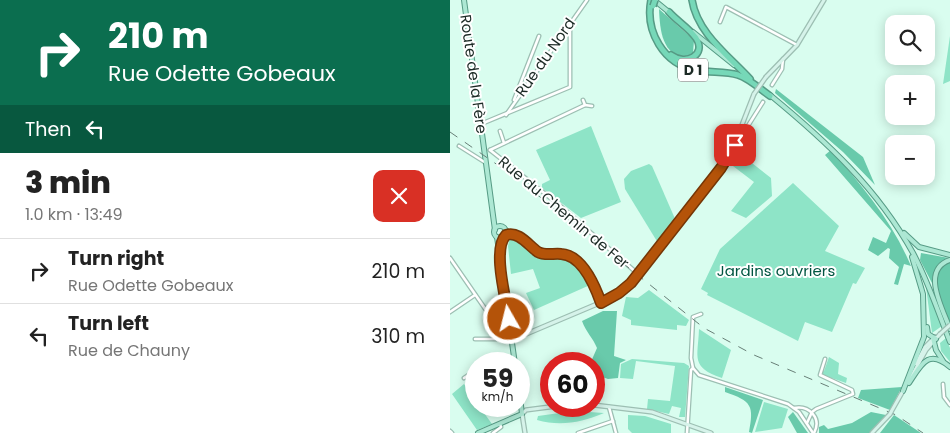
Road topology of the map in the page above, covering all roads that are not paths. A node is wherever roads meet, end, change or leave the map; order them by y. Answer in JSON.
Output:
{"nodes":[{"id":1,"x":464,"y":0,"type":"edge"},
{"id":2,"x":586,"y":0,"type":"edge"},
{"id":3,"x":692,"y":0,"type":"edge"},
{"id":4,"x":824,"y":0,"type":"edge"},
{"id":5,"x":653,"y":2,"type":"edge"},
{"id":6,"x":669,"y":12,"type":"junction"},
{"id":7,"x":570,"y":22,"type":"junction"},
{"id":8,"x":720,"y":22,"type":"dead end"},
{"id":9,"x":540,"y":36,"type":"dead end"},
{"id":10,"x":797,"y":45,"type":"junction"},
{"id":11,"x":783,"y":59,"type":"junction"},
{"id":12,"x":750,"y":79,"type":"junction"},
{"id":13,"x":772,"y":85,"type":"dead end"},
{"id":14,"x":770,"y":96,"type":"junction"},
{"id":15,"x":583,"y":100,"type":"dead end"},
{"id":16,"x":514,"y":101,"type":"junction"},
{"id":17,"x":763,"y":102,"type":"dead end"},
{"id":18,"x":585,"y":105,"type":"junction"},
{"id":19,"x":592,"y":106,"type":"dead end"},
{"id":20,"x":506,"y":116,"type":"junction"},
{"id":21,"x":481,"y":124,"type":"junction"},
{"id":22,"x":500,"y":131,"type":"dead end"},
{"id":23,"x":739,"y":134,"type":"junction"},
{"id":24,"x":504,"y":143,"type":"junction"},
{"id":25,"x":459,"y":146,"type":"dead end"},
{"id":26,"x":486,"y":150,"type":"junction"},
{"id":27,"x":487,"y":164,"type":"junction"},
{"id":28,"x":495,"y":217,"type":"junction"},
{"id":29,"x":894,"y":222,"type":"junction"},
{"id":30,"x":500,"y":227,"type":"junction"},
{"id":31,"x":505,"y":229,"type":"junction"},
{"id":32,"x":495,"y":230,"type":"junction"},
{"id":33,"x":514,"y":233,"type":"junction"},
{"id":34,"x":502,"y":237,"type":"junction"},
{"id":35,"x":908,"y":244,"type":"junction"},
{"id":36,"x":950,"y":254,"type":"edge"},
{"id":37,"x":450,"y":258,"type":"edge"},
{"id":38,"x":950,"y":260,"type":"edge"},
{"id":39,"x":451,"y":262,"type":"edge"},
{"id":40,"x":638,"y":275,"type":"junction"},
{"id":41,"x":475,"y":295,"type":"junction"},
{"id":42,"x":601,"y":303,"type":"junction"},
{"id":43,"x":450,"y":312,"type":"edge"},
{"id":44,"x":925,"y":312,"type":"junction"},
{"id":45,"x":701,"y":314,"type":"dead end"},
{"id":46,"x":950,"y":327,"type":"edge"},
{"id":47,"x":510,"y":331,"type":"junction"},
{"id":48,"x":526,"y":332,"type":"junction"},
{"id":49,"x":504,"y":334,"type":"junction"},
{"id":50,"x":475,"y":339,"type":"dead end"},
{"id":51,"x":506,"y":339,"type":"junction"},
{"id":52,"x":934,"y":339,"type":"junction"},
{"id":53,"x":512,"y":340,"type":"junction"},
{"id":54,"x":950,"y":342,"type":"edge"},
{"id":55,"x":514,"y":352,"type":"edge"},
{"id":56,"x":825,"y":359,"type":"dead end"},
{"id":57,"x":944,"y":363,"type":"junction"},
{"id":58,"x":950,"y":367,"type":"edge"},
{"id":59,"x":693,"y":368,"type":"junction"},
{"id":60,"x":943,"y":384,"type":"dead end"},
{"id":61,"x":903,"y":391,"type":"junction"},
{"id":62,"x":950,"y":405,"type":"edge"},
{"id":63,"x":605,"y":406,"type":"edge"},
{"id":64,"x":608,"y":406,"type":"junction"},
{"id":65,"x":794,"y":408,"type":"junction"},
{"id":66,"x":812,"y":412,"type":"junction"},
{"id":67,"x":515,"y":417,"type":"edge"},
{"id":68,"x":522,"y":417,"type":"edge"},
{"id":69,"x":613,"y":421,"type":"junction"},
{"id":70,"x":687,"y":423,"type":"junction"},
{"id":71,"x":807,"y":423,"type":"junction"},
{"id":72,"x":500,"y":424,"type":"junction"},
{"id":73,"x":487,"y":431,"type":"edge"},
{"id":74,"x":478,"y":433,"type":"edge"},
{"id":75,"x":493,"y":433,"type":"edge"},
{"id":76,"x":525,"y":433,"type":"edge"},
{"id":77,"x":578,"y":433,"type":"edge"},
{"id":78,"x":616,"y":433,"type":"edge"},
{"id":79,"x":687,"y":433,"type":"edge"},
{"id":80,"x":711,"y":433,"type":"edge"},
{"id":81,"x":813,"y":433,"type":"edge"},
{"id":82,"x":872,"y":433,"type":"edge"}],
"edges":[{"from":1,"to":21,"type":"main road","name":"Route de la Fère"},
{"from":2,"to":7,"type":"street","name":"Rue du Nord"},
{"from":3,"to":12,"type":"highway","number":"D 1"},
{"from":4,"to":10,"type":"street"},
{"from":5,"to":6,"type":"main road"},
{"from":5,"to":6,"type":"highway","number":"D 1"},
{"from":5,"to":14,"type":"highway","number":"D 1"},
{"from":6,"to":12,"type":"main road"},
{"from":7,"to":16,"type":"street","name":"Rue du Nord"},
{"from":7,"to":20,"type":"street"},
{"from":8,"to":10,"type":"street"},
{"from":9,"to":16,"type":"street"},
{"from":10,"to":11,"type":"street"},
{"from":11,"to":13,"type":"street"},
{"from":11,"to":23,"type":"street","bridge":true},
{"from":12,"to":14,"type":"main road"},
{"from":14,"to":29,"type":"main road"},
{"from":15,"to":18,"type":"street"},
{"from":16,"to":20,"type":"street","name":"Rue du Nord"},
{"from":17,"to":23,"type":"street"},
{"from":18,"to":19,"type":"street"},
{"from":18,"to":24,"type":"street"},
{"from":20,"to":21,"type":"street"},
{"from":21,"to":26,"type":"main road","name":"Route de la Fère"},
{"from":22,"to":24,"type":"street"},
{"from":23,"to":40,"type":"street"},
{"from":24,"to":26,"type":"street"},
{"from":25,"to":27,"type":"street"},
{"from":26,"to":27,"type":"main road","name":"Route de la Fère"},
{"from":26,"to":40,"type":"street","name":"Rue du Chemin de Fer"},
{"from":27,"to":28,"type":"main road","name":"Route de la Fère"},
{"from":28,"to":30,"type":"main road"},
{"from":28,"to":32,"type":"main road"},
{"from":29,"to":35,"type":"main road"},
{"from":29,"to":36,"type":"main road"},
{"from":30,"to":31,"type":"main road"},
{"from":30,"to":32,"type":"main road"},
{"from":31,"to":33,"type":"street"},
{"from":31,"to":34,"type":"main road"},
{"from":32,"to":34,"type":"main road"},
{"from":33,"to":34,"type":"street"},
{"from":33,"to":42,"type":"street"},
{"from":34,"to":47,"type":"main road"},
{"from":35,"to":44,"type":"main road"},
{"from":35,"to":54,"type":"main road"},
{"from":37,"to":39,"type":"street"},
{"from":38,"to":46,"type":"main road"},
{"from":39,"to":41,"type":"street"},
{"from":40,"to":42,"type":"street"},
{"from":41,"to":43,"type":"street"},
{"from":41,"to":49,"type":"street"},
{"from":42,"to":48,"type":"street"},
{"from":44,"to":52,"type":"main road"},
{"from":44,"to":61,"type":"main road"},
{"from":45,"to":59,"type":"street"},
{"from":46,"to":52,"type":"street","bridge":true},
{"from":47,"to":48,"type":"street"},
{"from":47,"to":49,"type":"street"},
{"from":47,"to":53,"type":"main road"},
{"from":48,"to":53,"type":"street"},
{"from":49,"to":51,"type":"street"},
{"from":50,"to":51,"type":"street"},
{"from":51,"to":53,"type":"street"},
{"from":52,"to":57,"type":"main road"},
{"from":52,"to":61,"type":"street"},
{"from":53,"to":55,"type":"main road"},
{"from":56,"to":66,"type":"street"},
{"from":57,"to":58,"type":"main road"},
{"from":57,"to":61,"type":"main road"},
{"from":59,"to":65,"type":"street"},
{"from":59,"to":70,"type":"street"},
{"from":60,"to":62,"type":"street"},
{"from":61,"to":82,"type":"street"},
{"from":63,"to":64,"type":"street"},
{"from":64,"to":69,"type":"street"},
{"from":64,"to":70,"type":"street"},
{"from":65,"to":66,"type":"street"},
{"from":65,"to":71,"type":"street"},
{"from":66,"to":71,"type":"street"},
{"from":66,"to":81,"type":"street"},
{"from":67,"to":72,"type":"main road"},
{"from":68,"to":76,"type":"street"},
{"from":69,"to":77,"type":"street"},
{"from":69,"to":78,"type":"street"},
{"from":70,"to":79,"type":"street"},
{"from":70,"to":80,"type":"street"},
{"from":71,"to":81,"type":"street"},
{"from":72,"to":73,"type":"main road"},
{"from":72,"to":75,"type":"street"},
{"from":73,"to":74,"type":"main road"}]}
